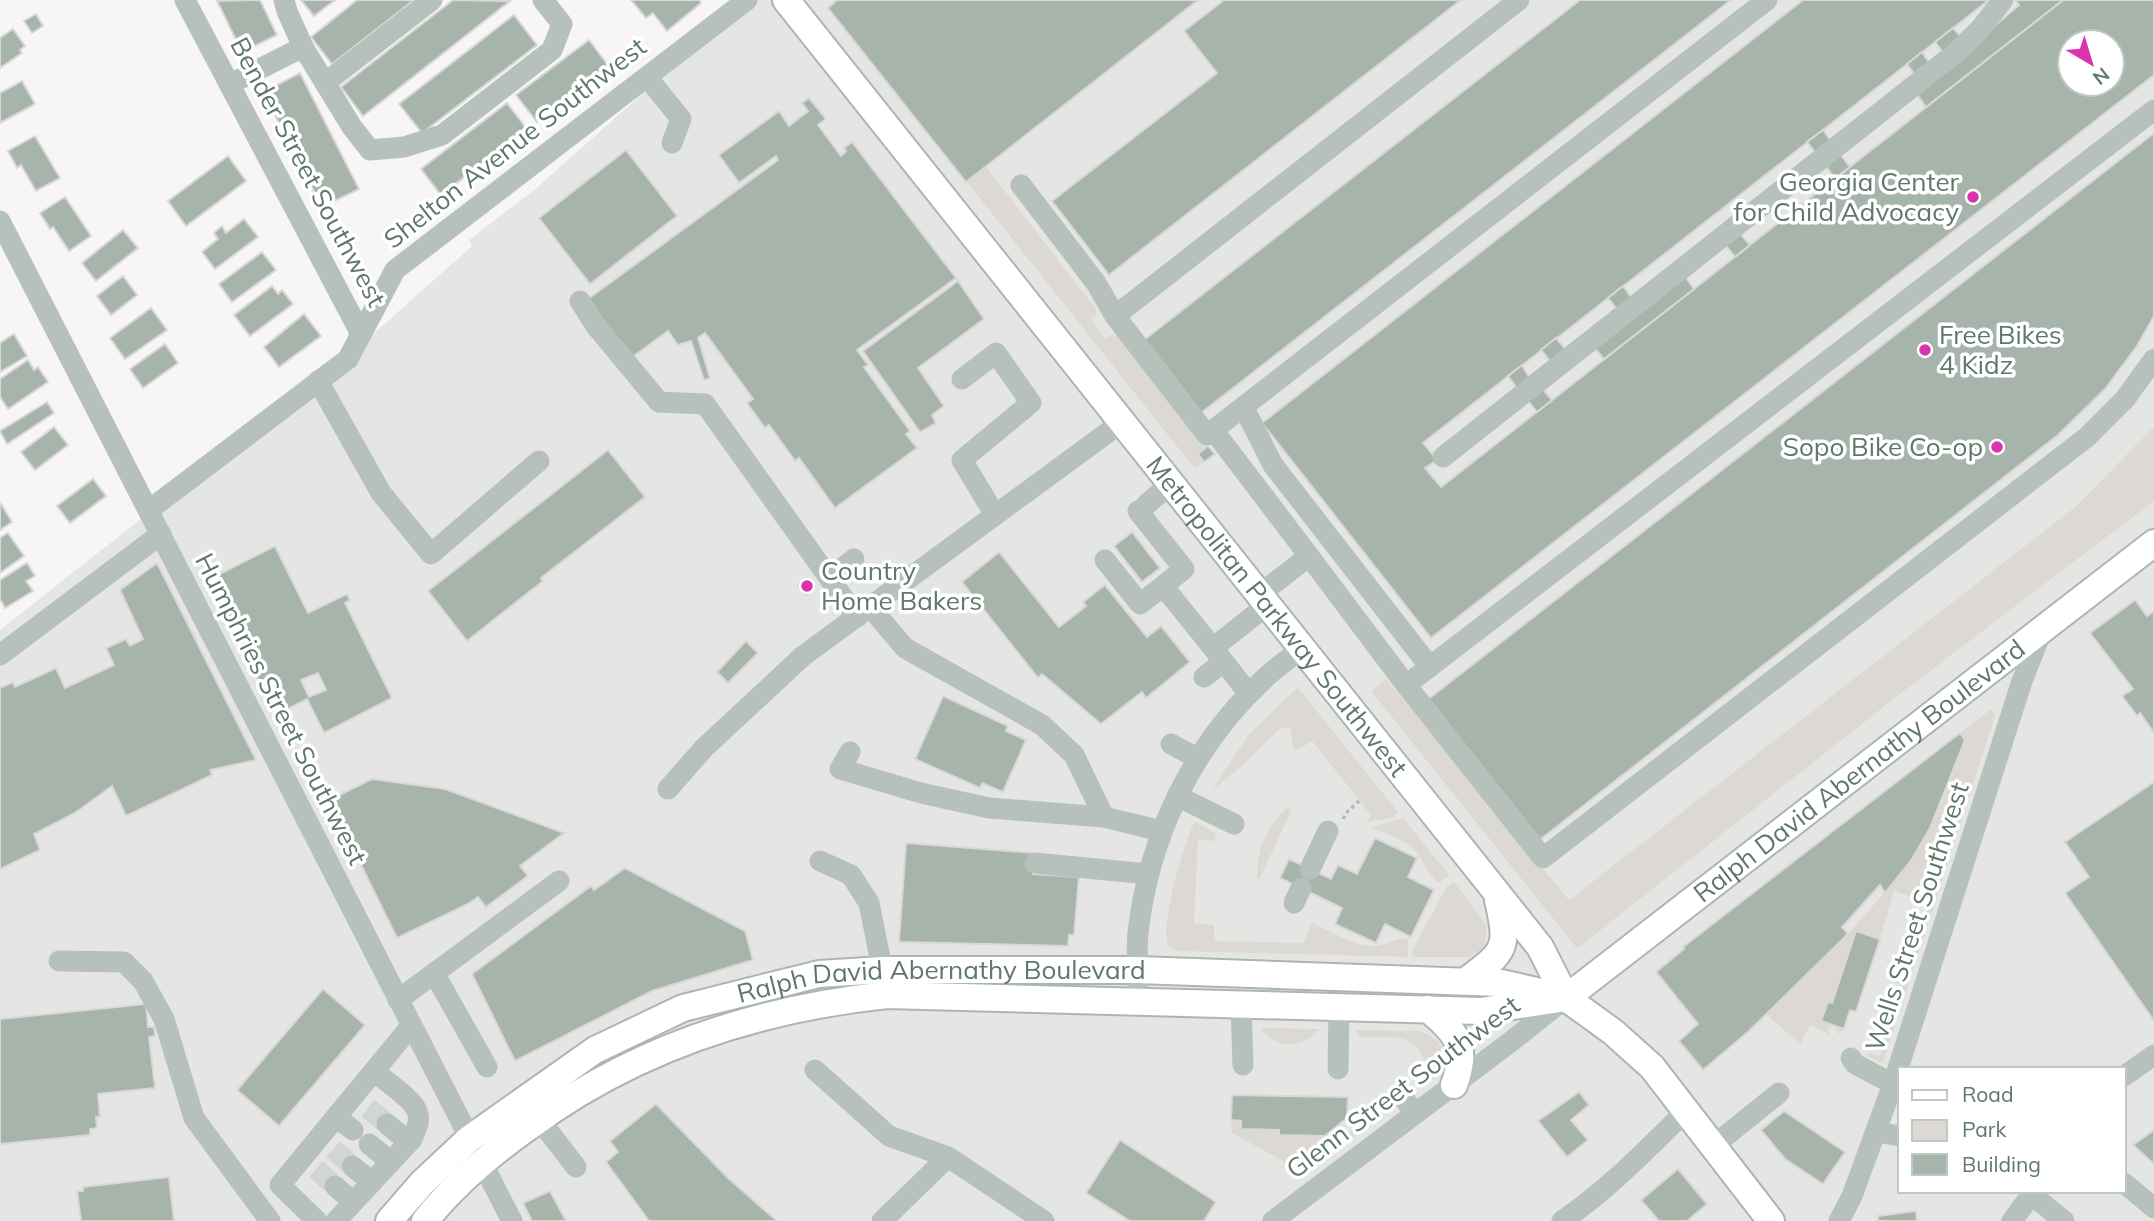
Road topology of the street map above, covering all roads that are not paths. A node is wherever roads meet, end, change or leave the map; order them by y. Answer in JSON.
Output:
{"nodes":[{"id":1,"x":186,"y":0,"type":"edge"},
{"id":2,"x":284,"y":0,"type":"edge"},
{"id":3,"x":432,"y":0,"type":"edge"},
{"id":4,"x":543,"y":0,"type":"edge"},
{"id":5,"x":747,"y":0,"type":"edge"},
{"id":6,"x":786,"y":0,"type":"edge"},
{"id":7,"x":1519,"y":0,"type":"edge"},
{"id":8,"x":1767,"y":0,"type":"edge"},
{"id":9,"x":2003,"y":0,"type":"edge"},
{"id":10,"x":303,"y":47,"type":"junction"},
{"id":11,"x":647,"y":77,"type":"junction"},
{"id":12,"x":325,"y":83,"type":"junction"},
{"id":13,"x":230,"y":84,"type":"junction"},
{"id":14,"x":2154,"y":110,"type":"edge"},
{"id":15,"x":671,"y":143,"type":"dead end"},
{"id":16,"x":1021,"y":185,"type":"dead end"},
{"id":17,"x":0,"y":222,"type":"edge"},
{"id":18,"x":580,"y":302,"type":"dead end"},
{"id":19,"x":1115,"y":316,"type":"junction"},
{"id":20,"x":361,"y":334,"type":"junction"},
{"id":21,"x":2154,"y":359,"type":"edge"},
{"id":22,"x":962,"y":379,"type":"dead end"},
{"id":23,"x":318,"y":381,"type":"junction"},
{"id":24,"x":1244,"y":408,"type":"junction"},
{"id":25,"x":1122,"y":422,"type":"junction"},
{"id":26,"x":1214,"y":431,"type":"junction"},
{"id":27,"x":1443,"y":457,"type":"dead end"},
{"id":28,"x":539,"y":461,"type":"dead end"},
{"id":29,"x":1170,"y":484,"type":"junction"},
{"id":30,"x":149,"y":510,"type":"junction"},
{"id":31,"x":995,"y":515,"type":"junction"},
{"id":32,"x":161,"y":534,"type":"junction"},
{"id":33,"x":2154,"y":543,"type":"edge"},
{"id":34,"x":1309,"y":556,"type":"junction"},
{"id":35,"x":854,"y":559,"type":"dead end"},
{"id":36,"x":1105,"y":560,"type":"dead end"},
{"id":37,"x":829,"y":578,"type":"junction"},
{"id":38,"x":1163,"y":586,"type":"junction"},
{"id":39,"x":1263,"y":600,"type":"junction"},
{"id":40,"x":864,"y":612,"type":"junction"},
{"id":41,"x":2043,"y":627,"type":"junction"},
{"id":42,"x":1301,"y":649,"type":"junction"},
{"id":43,"x":0,"y":655,"type":"edge"},
{"id":44,"x":1218,"y":655,"type":"junction"},
{"id":45,"x":1430,"y":667,"type":"junction"},
{"id":46,"x":1203,"y":677,"type":"dead end"},
{"id":47,"x":1406,"y":685,"type":"junction"},
{"id":48,"x":1249,"y":694,"type":"junction"},
{"id":49,"x":1171,"y":744,"type":"dead end"},
{"id":50,"x":850,"y":752,"type":"dead end"},
{"id":51,"x":1197,"y":758,"type":"junction"},
{"id":52,"x":668,"y":789,"type":"dead end"},
{"id":53,"x":1177,"y":796,"type":"junction"},
{"id":54,"x":1104,"y":817,"type":"junction"},
{"id":55,"x":1234,"y":824,"type":"dead end"},
{"id":56,"x":1334,"y":827,"type":"road end"},
{"id":57,"x":1161,"y":831,"type":"junction"},
{"id":58,"x":820,"y":861,"type":"dead end"},
{"id":59,"x":1035,"y":863,"type":"dead end"},
{"id":60,"x":1310,"y":869,"type":"dead end"},
{"id":61,"x":1148,"y":874,"type":"junction"},
{"id":62,"x":559,"y":881,"type":"dead end"},
{"id":63,"x":1496,"y":891,"type":"junction"},
{"id":64,"x":59,"y":961,"type":"dead end"},
{"id":65,"x":1138,"y":970,"type":"junction"},
{"id":66,"x":434,"y":973,"type":"junction"},
{"id":67,"x":1466,"y":981,"type":"junction"},
{"id":68,"x":885,"y":982,"type":"junction"},
{"id":69,"x":1566,"y":998,"type":"junction"},
{"id":70,"x":398,"y":1000,"type":"junction"},
{"id":71,"x":1138,"y":1002,"type":"junction"},
{"id":72,"x":1241,"y":1003,"type":"junction"},
{"id":73,"x":1339,"y":1006,"type":"junction"},
{"id":74,"x":1428,"y":1009,"type":"junction"},
{"id":75,"x":411,"y":1026,"type":"junction"},
{"id":76,"x":2154,"y":1055,"type":"edge"},
{"id":77,"x":1851,"y":1058,"type":"dead end"},
{"id":78,"x":1243,"y":1065,"type":"dead end"},
{"id":79,"x":1898,"y":1067,"type":"edge"},
{"id":80,"x":487,"y":1068,"type":"dead end"},
{"id":81,"x":1898,"y":1068,"type":"edge"},
{"id":82,"x":1338,"y":1069,"type":"dead end"},
{"id":83,"x":816,"y":1070,"type":"dead end"},
{"id":84,"x":374,"y":1071,"type":"junction"},
{"id":85,"x":2126,"y":1075,"type":"edge"},
{"id":86,"x":1454,"y":1084,"type":"junction"},
{"id":87,"x":1893,"y":1084,"type":"junction"},
{"id":88,"x":1779,"y":1093,"type":"dead end"},
{"id":89,"x":1401,"y":1094,"type":"dead end"},
{"id":90,"x":1686,"y":1111,"type":"junction"},
{"id":91,"x":1415,"y":1114,"type":"junction"},
{"id":92,"x":539,"y":1119,"type":"junction"},
{"id":93,"x":387,"y":1124,"type":"tunnel mouth"},
{"id":94,"x":353,"y":1130,"type":"junction"},
{"id":95,"x":1876,"y":1132,"type":"junction"},
{"id":96,"x":1898,"y":1136,"type":"edge"},
{"id":97,"x":409,"y":1142,"type":"junction"},
{"id":98,"x":1713,"y":1146,"type":"junction"},
{"id":99,"x":475,"y":1150,"type":"junction"},
{"id":100,"x":948,"y":1157,"type":"junction"},
{"id":101,"x":391,"y":1162,"type":"junction"},
{"id":102,"x":352,"y":1166,"type":"tunnel mouth"},
{"id":103,"x":576,"y":1167,"type":"dead end"},
{"id":104,"x":372,"y":1182,"type":"junction"},
{"id":105,"x":2126,"y":1185,"type":"edge"},
{"id":106,"x":335,"y":1186,"type":"tunnel mouth"},
{"id":107,"x":2033,"y":1193,"type":"edge"},
{"id":108,"x":353,"y":1202,"type":"junction"},
{"id":109,"x":2154,"y":1208,"type":"edge"},
{"id":110,"x":270,"y":1221,"type":"edge"},
{"id":111,"x":317,"y":1221,"type":"edge"},
{"id":112,"x":336,"y":1221,"type":"edge"},
{"id":113,"x":389,"y":1221,"type":"edge"},
{"id":114,"x":425,"y":1221,"type":"edge"},
{"id":115,"x":512,"y":1221,"type":"edge"},
{"id":116,"x":882,"y":1221,"type":"edge"},
{"id":117,"x":1044,"y":1221,"type":"edge"},
{"id":118,"x":1273,"y":1221,"type":"edge"},
{"id":119,"x":1562,"y":1221,"type":"edge"},
{"id":120,"x":1772,"y":1221,"type":"edge"},
{"id":121,"x":1839,"y":1221,"type":"edge"},
{"id":122,"x":2012,"y":1221,"type":"edge"},
{"id":123,"x":2064,"y":1221,"type":"edge"}],
"edges":[{"from":1,"to":13,"type":"street","name":"Bender Street Southwest"},
{"from":2,"to":10,"type":"street"},
{"from":3,"to":12,"type":"street"},
{"from":4,"to":12,"type":"street"},
{"from":5,"to":11,"type":"street","name":"Shelton Avenue Southwest"},
{"from":6,"to":25,"type":"main road","name":"Metropolitan Parkway Southwest"},
{"from":7,"to":19,"type":"street"},
{"from":8,"to":24,"type":"street"},
{"from":9,"to":27,"type":"street"},
{"from":10,"to":12,"type":"street"},
{"from":10,"to":13,"type":"street"},
{"from":11,"to":15,"type":"street"},
{"from":11,"to":20,"type":"street","name":"Shelton Avenue Southwest"},
{"from":13,"to":20,"type":"street","name":"Bender Street Southwest"},
{"from":14,"to":45,"type":"street"},
{"from":16,"to":19,"type":"street"},
{"from":17,"to":30,"type":"street","name":"Humphries Street Southwest"},
{"from":18,"to":37,"type":"street"},
{"from":19,"to":26,"type":"street"},
{"from":20,"to":23,"type":"street","name":"Shelton Avenue Southwest"},
{"from":21,"to":47,"type":"street"},
{"from":22,"to":31,"type":"street"},
{"from":23,"to":28,"type":"street"},
{"from":23,"to":30,"type":"street","name":"Shelton Avenue Southwest"},
{"from":24,"to":26,"type":"street"},
{"from":24,"to":45,"type":"street"},
{"from":25,"to":29,"type":"main road","name":"Metropolitan Parkway Southwest"},
{"from":25,"to":31,"type":"street"},
{"from":26,"to":34,"type":"street"},
{"from":29,"to":38,"type":"street"},
{"from":29,"to":39,"type":"main road","name":"Metropolitan Parkway Southwest"},
{"from":30,"to":32,"type":"street","name":"Humphries Street Southwest"},
{"from":31,"to":40,"type":"street"},
{"from":32,"to":43,"type":"street"},
{"from":32,"to":70,"type":"street","name":"Humphries Street Southwest"},
{"from":33,"to":41,"type":"main road","name":"Ralph David Abernathy Boulevard"},
{"from":34,"to":39,"type":"street"},
{"from":34,"to":47,"type":"street"},
{"from":35,"to":37,"type":"street"},
{"from":36,"to":38,"type":"street"},
{"from":37,"to":40,"type":"street"},
{"from":38,"to":44,"type":"street"},
{"from":39,"to":42,"type":"main road","name":"Metropolitan Parkway Southwest"},
{"from":39,"to":44,"type":"street"},
{"from":40,"to":52,"type":"street"},
{"from":40,"to":54,"type":"street"},
{"from":41,"to":69,"type":"main road","name":"Ralph David Abernathy Boulevard"},
{"from":41,"to":79,"type":"street","name":"Wells Street Southwest"},
{"from":42,"to":48,"type":"street"},
{"from":42,"to":63,"type":"main road","name":"Metropolitan Parkway Southwest"},
{"from":44,"to":46,"type":"street"},
{"from":44,"to":48,"type":"street"},
{"from":45,"to":47,"type":"street"},
{"from":48,"to":51,"type":"street"},
{"from":49,"to":51,"type":"street"},
{"from":50,"to":54,"type":"street"},
{"from":51,"to":53,"type":"street"},
{"from":53,"to":55,"type":"street"},
{"from":53,"to":57,"type":"street"},
{"from":54,"to":57,"type":"street"},
{"from":56,"to":60,"type":"street"},
{"from":57,"to":61,"type":"street"},
{"from":58,"to":68,"type":"street"},
{"from":59,"to":61,"type":"street"},
{"from":61,"to":65,"type":"street"},
{"from":62,"to":66,"type":"street"},
{"from":63,"to":67,"type":"main road"},
{"from":63,"to":69,"type":"main road","name":"Metropolitan Parkway Southwest"},
{"from":64,"to":110,"type":"street"},
{"from":65,"to":67,"type":"main road","name":"Ralph David Abernathy Boulevard"},
{"from":65,"to":68,"type":"main road","name":"Ralph David Abernathy Boulevard"},
{"from":65,"to":71,"type":"street"},
{"from":66,"to":70,"type":"street"},
{"from":66,"to":80,"type":"street"},
{"from":67,"to":69,"type":"main road","name":"Ralph David Abernathy Boulevard"},
{"from":68,"to":71,"type":"main road","name":"Ralph David Abernathy Boulevard"},
{"from":68,"to":92,"type":"main road","name":"Ralph David Abernathy Boulevard"},
{"from":68,"to":99,"type":"main road","name":"Ralph David Abernathy Boulevard"},
{"from":69,"to":74,"type":"main road","name":"Ralph David Abernathy Boulevard"},
{"from":69,"to":86,"type":"street","name":"Glenn Street Southwest"},
{"from":69,"to":90,"type":"main road","name":"Metropolitan Parkway Southwest"},
{"from":70,"to":75,"type":"street","name":"Humphries Street Southwest"},
{"from":71,"to":72,"type":"main road","name":"Ralph David Abernathy Boulevard"},
{"from":72,"to":73,"type":"main road","name":"Ralph David Abernathy Boulevard"},
{"from":72,"to":78,"type":"street"},
{"from":73,"to":74,"type":"main road","name":"Ralph David Abernathy Boulevard"},
{"from":73,"to":82,"type":"street"},
{"from":74,"to":86,"type":"main road"},
{"from":75,"to":84,"type":"street"},
{"from":75,"to":99,"type":"street","name":"Humphries Street Southwest"},
{"from":76,"to":85,"type":"street"},
{"from":77,"to":87,"type":"street"},
{"from":81,"to":87,"type":"street","name":"Wells Street Southwest"},
{"from":83,"to":100,"type":"street"},
{"from":84,"to":94,"type":"street"},
{"from":84,"to":97,"type":"street"},
{"from":86,"to":91,"type":"street","name":"Glenn Street Southwest"},
{"from":87,"to":95,"type":"street","name":"Wells Street Southwest"},
{"from":88,"to":98,"type":"street"},
{"from":89,"to":91,"type":"street"},
{"from":90,"to":98,"type":"main road","name":"Metropolitan Parkway Southwest"},
{"from":90,"to":119,"type":"street"},
{"from":91,"to":118,"type":"street","name":"Glenn Street Southwest"},
{"from":92,"to":99,"type":"main road","name":"Ralph David Abernathy Boulevard"},
{"from":92,"to":103,"type":"street"},
{"from":93,"to":97,"type":"street"},
{"from":94,"to":101,"type":"street"},
{"from":94,"to":111,"type":"street"},
{"from":95,"to":96,"type":"street"},
{"from":95,"to":121,"type":"street","name":"Wells Street Southwest"},
{"from":97,"to":101,"type":"street"},
{"from":98,"to":120,"type":"main road","name":"Metropolitan Parkway Southwest"},
{"from":99,"to":113,"type":"main road","name":"Ralph David Abernathy Boulevard"},
{"from":99,"to":114,"type":"main road","name":"Ralph David Abernathy Boulevard"},
{"from":99,"to":115,"type":"street","name":"Humphries Street Southwest"},
{"from":100,"to":116,"type":"street"},
{"from":100,"to":117,"type":"street"},
{"from":101,"to":104,"type":"street"},
{"from":102,"to":104,"type":"street"},
{"from":104,"to":108,"type":"street"},
{"from":105,"to":109,"type":"street"},
{"from":106,"to":108,"type":"street"},
{"from":107,"to":122,"type":"street"},
{"from":107,"to":123,"type":"street"},
{"from":108,"to":112,"type":"street"}]}
